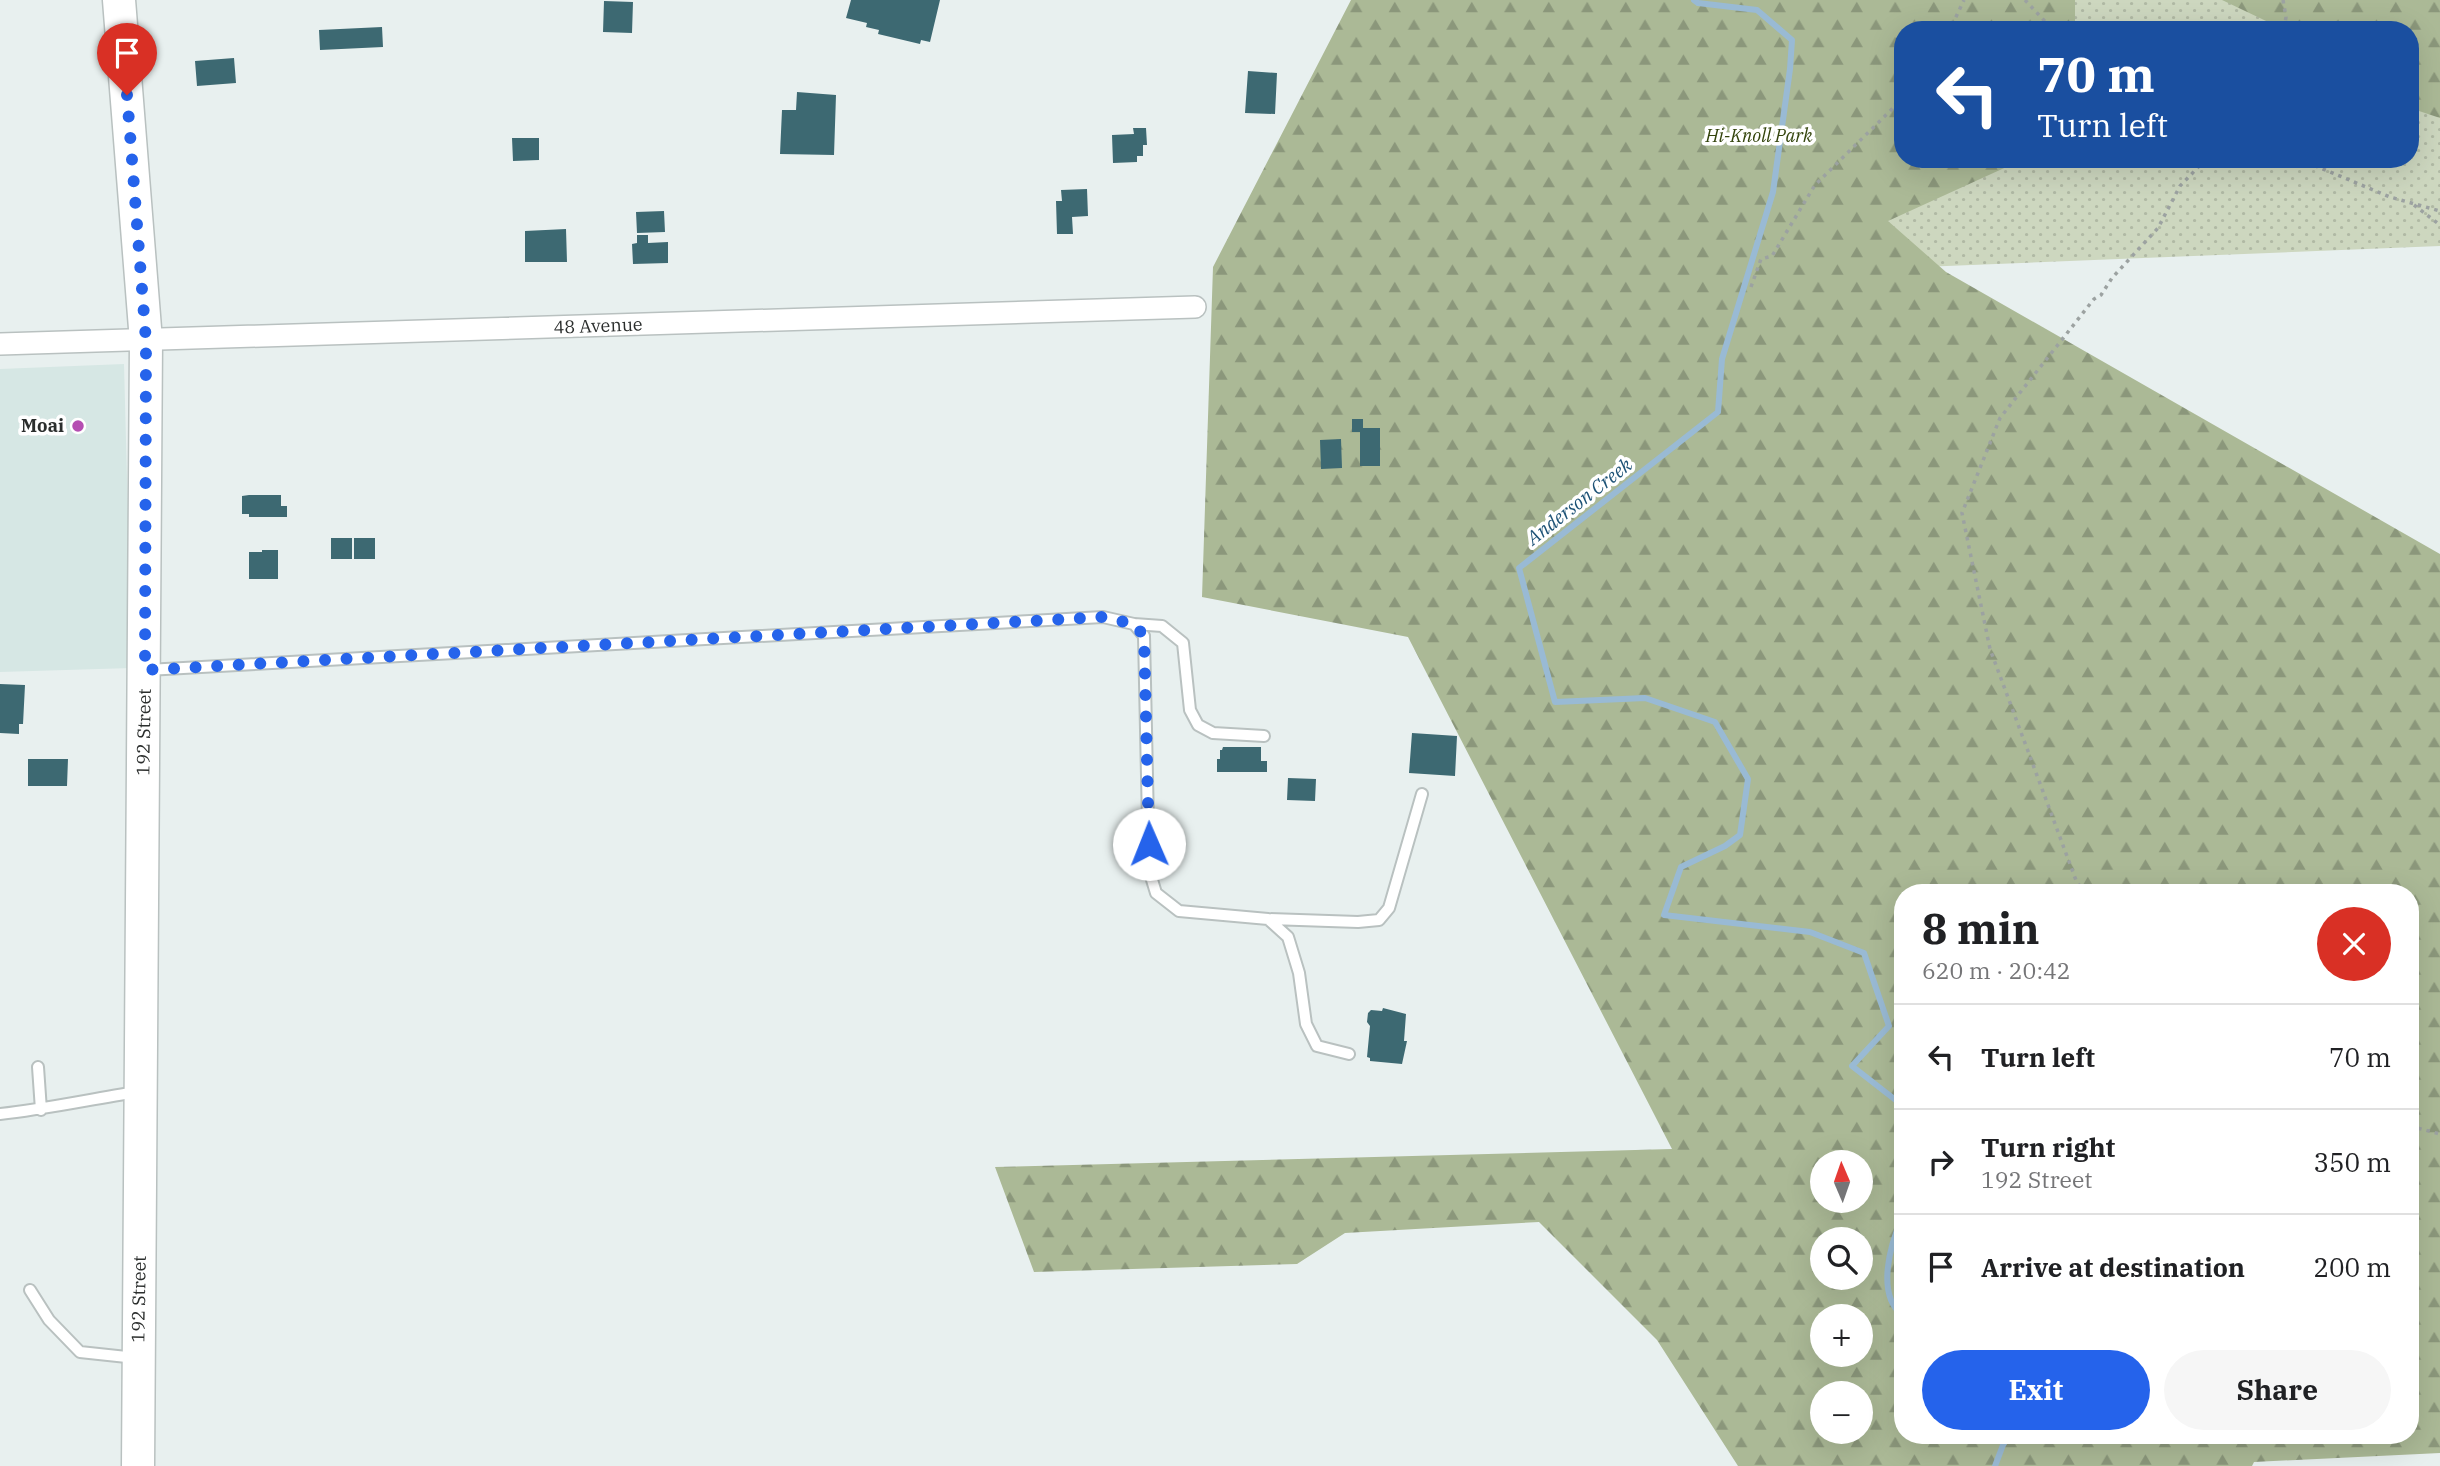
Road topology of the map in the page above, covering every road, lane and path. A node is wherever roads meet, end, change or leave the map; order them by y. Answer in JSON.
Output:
{"nodes":[{"id":1,"x":119,"y":0,"type":"edge"},
{"id":2,"x":1964,"y":0,"type":"edge"},
{"id":3,"x":2025,"y":0,"type":"edge"},
{"id":4,"x":2283,"y":0,"type":"edge"},
{"id":5,"x":1954,"y":21,"type":"edge"},
{"id":6,"x":2045,"y":21,"type":"edge"},
{"id":7,"x":2285,"y":21,"type":"edge"},
{"id":8,"x":1894,"y":107,"type":"edge"},
{"id":9,"x":2197,"y":168,"type":"edge"},
{"id":10,"x":2321,"y":168,"type":"edge"},
{"id":11,"x":2411,"y":203,"type":"junction"},
{"id":12,"x":2440,"y":211,"type":"edge"},
{"id":13,"x":2440,"y":225,"type":"edge"},
{"id":14,"x":1751,"y":286,"type":"dead end"},
{"id":15,"x":1195,"y":307,"type":"dead end"},
{"id":16,"x":146,"y":341,"type":"junction"},
{"id":17,"x":0,"y":344,"type":"edge"},
{"id":18,"x":1134,"y":624,"type":"junction"},
{"id":19,"x":145,"y":670,"type":"junction"},
{"id":20,"x":1264,"y":736,"type":"dead end"},
{"id":21,"x":1422,"y":794,"type":"dead end"},
{"id":22,"x":2077,"y":883,"type":"edge"},
{"id":23,"x":1268,"y":919,"type":"junction"},
{"id":24,"x":1349,"y":1054,"type":"dead end"},
{"id":25,"x":38,"y":1067,"type":"dead end"},
{"id":26,"x":140,"y":1091,"type":"junction"},
{"id":27,"x":41,"y":1110,"type":"junction"},
{"id":28,"x":0,"y":1114,"type":"edge"},
{"id":29,"x":2419,"y":1128,"type":"edge"},
{"id":30,"x":2440,"y":1134,"type":"edge"},
{"id":31,"x":30,"y":1290,"type":"dead end"},
{"id":32,"x":138,"y":1358,"type":"junction"},
{"id":33,"x":138,"y":1466,"type":"edge"}],
"edges":[{"from":1,"to":16,"type":"main road","name":"192 Street"},
{"from":2,"to":5,"type":"path"},
{"from":3,"to":6,"type":"path"},
{"from":4,"to":7,"type":"path"},
{"from":8,"to":14,"type":"path"},
{"from":9,"to":22,"type":"path"},
{"from":10,"to":11,"type":"path"},
{"from":11,"to":12,"type":"path"},
{"from":11,"to":13,"type":"path"},
{"from":15,"to":16,"type":"street","name":"48 Avenue"},
{"from":16,"to":17,"type":"street","name":"48 Avenue"},
{"from":16,"to":19,"type":"main road","name":"192 Street"},
{"from":18,"to":19,"type":"lane"},
{"from":18,"to":20,"type":"lane"},
{"from":18,"to":23,"type":"lane"},
{"from":19,"to":26,"type":"main road","name":"192 Street"},
{"from":21,"to":23,"type":"lane"},
{"from":23,"to":24,"type":"lane"},
{"from":25,"to":27,"type":"lane"},
{"from":26,"to":27,"type":"lane"},
{"from":26,"to":32,"type":"main road","name":"192 Street"},
{"from":27,"to":28,"type":"lane"},
{"from":29,"to":30,"type":"path"},
{"from":31,"to":32,"type":"lane"},
{"from":32,"to":33,"type":"main road","name":"192 Street"}]}
